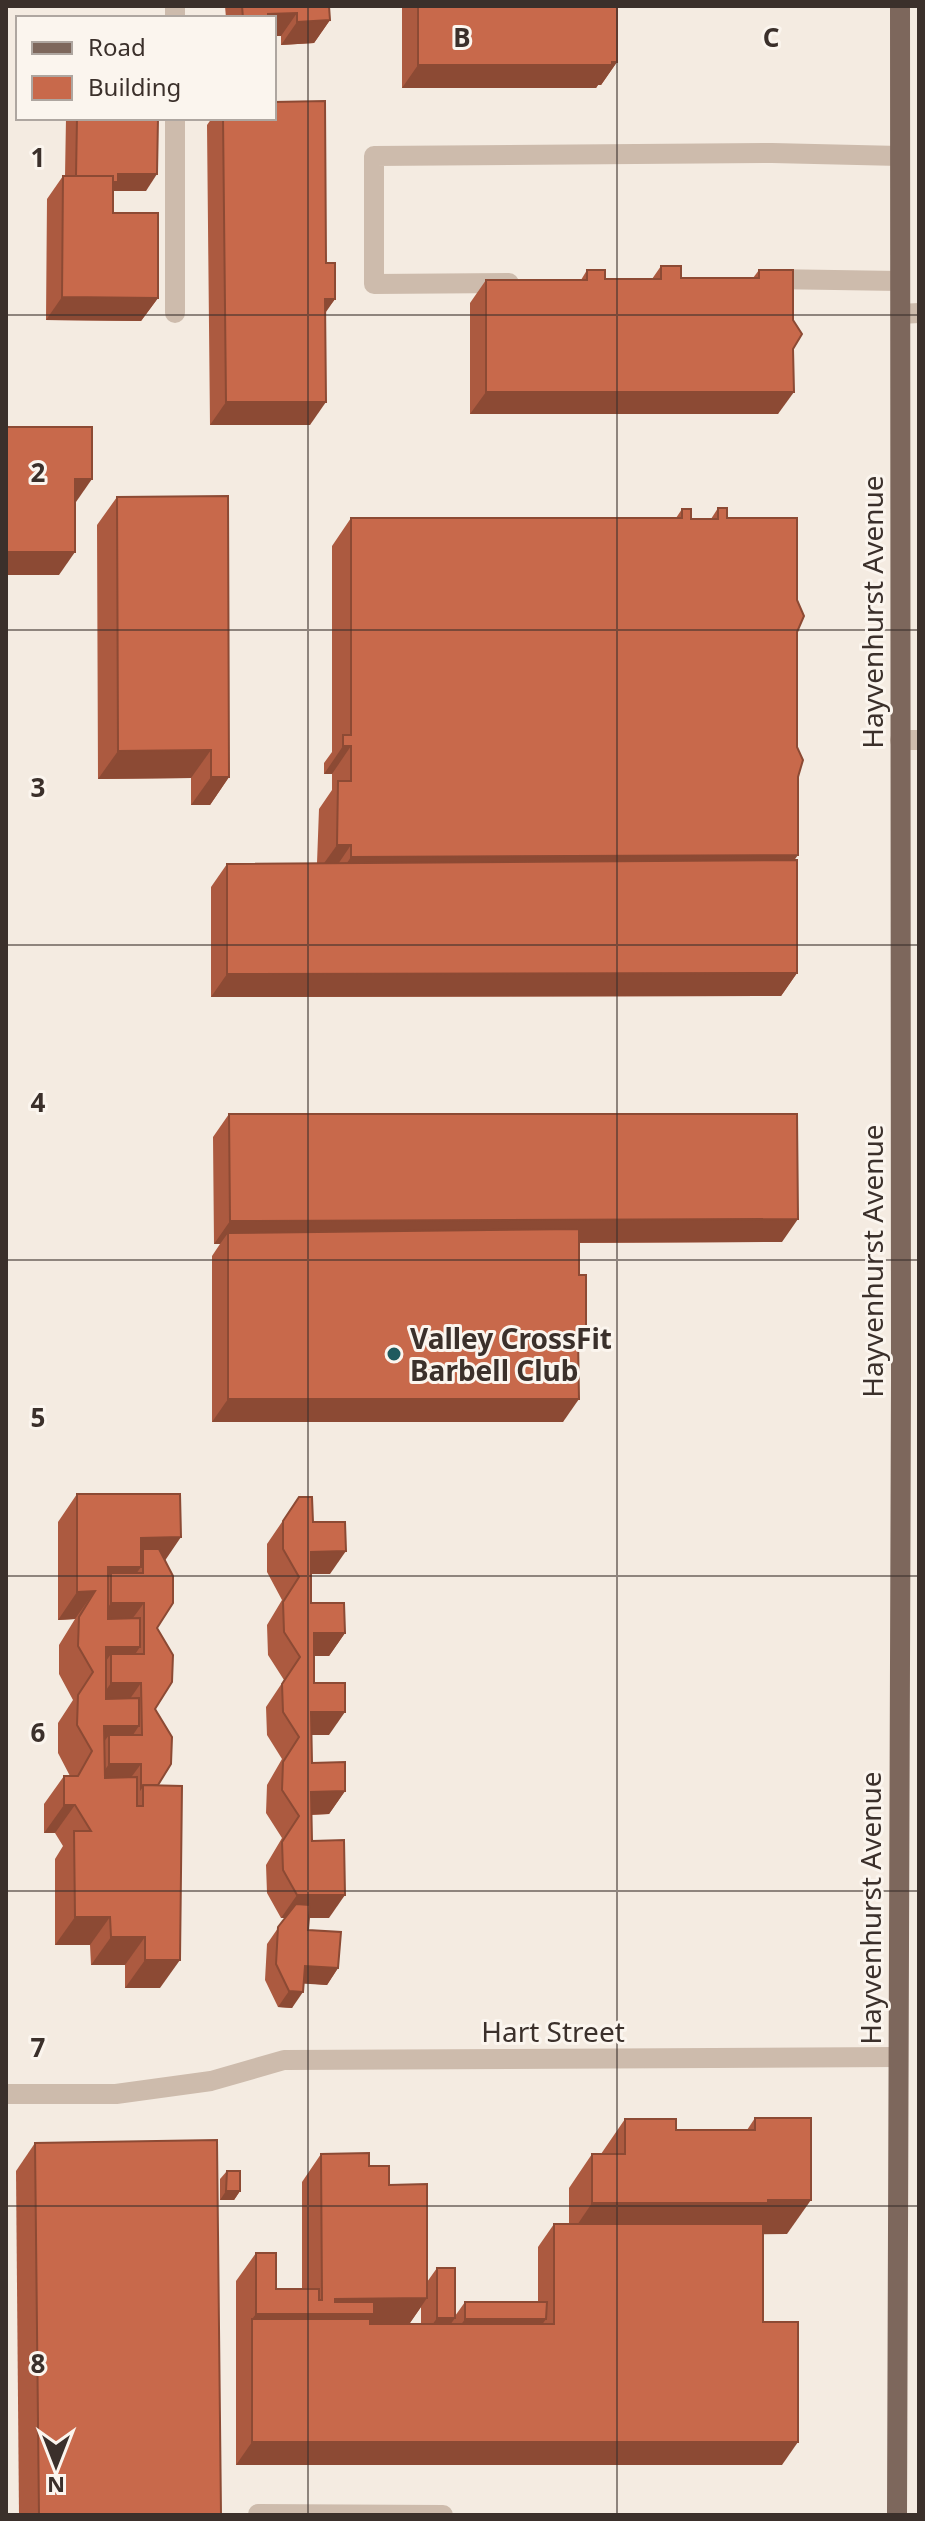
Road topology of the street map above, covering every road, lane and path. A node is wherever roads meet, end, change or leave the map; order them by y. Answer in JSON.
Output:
{"nodes":[{"id":1,"x":900,"y":6,"type":"edge"},
{"id":2,"x":175,"y":120,"type":"edge"},
{"id":3,"x":900,"y":156,"type":"junction"},
{"id":4,"x":745,"y":280,"type":"edge"},
{"id":5,"x":900,"y":281,"type":"junction"},
{"id":6,"x":529,"y":282,"type":"edge"},
{"id":7,"x":175,"y":313,"type":"dead end"},
{"id":8,"x":910,"y":314,"type":"edge"},
{"id":9,"x":909,"y":740,"type":"edge"},
{"id":10,"x":897,"y":2057,"type":"junction"},
{"id":11,"x":6,"y":2094,"type":"edge"},
{"id":12,"x":258,"y":2514,"type":"edge"},
{"id":13,"x":296,"y":2515,"type":"edge"},
{"id":14,"x":443,"y":2515,"type":"edge"},
{"id":15,"x":897,"y":2515,"type":"edge"}],
"edges":[{"from":1,"to":3,"type":"main road","name":"Hayvenhurst Avenue"},
{"from":2,"to":7,"type":"street"},
{"from":3,"to":5,"type":"main road","name":"Hayvenhurst Avenue"},
{"from":3,"to":6,"type":"street"},
{"from":4,"to":5,"type":"street"},
{"from":5,"to":8,"type":"main road","name":"Hayvenhurst Avenue"},
{"from":8,"to":9,"type":"main road","name":"Hayvenhurst Avenue"},
{"from":9,"to":10,"type":"main road","name":"Hayvenhurst Avenue"},
{"from":10,"to":11,"type":"street","name":"Hart Street"},
{"from":10,"to":15,"type":"main road","name":"Hayvenhurst Avenue"},
{"from":12,"to":13,"type":"street"},
{"from":13,"to":14,"type":"street"}]}
